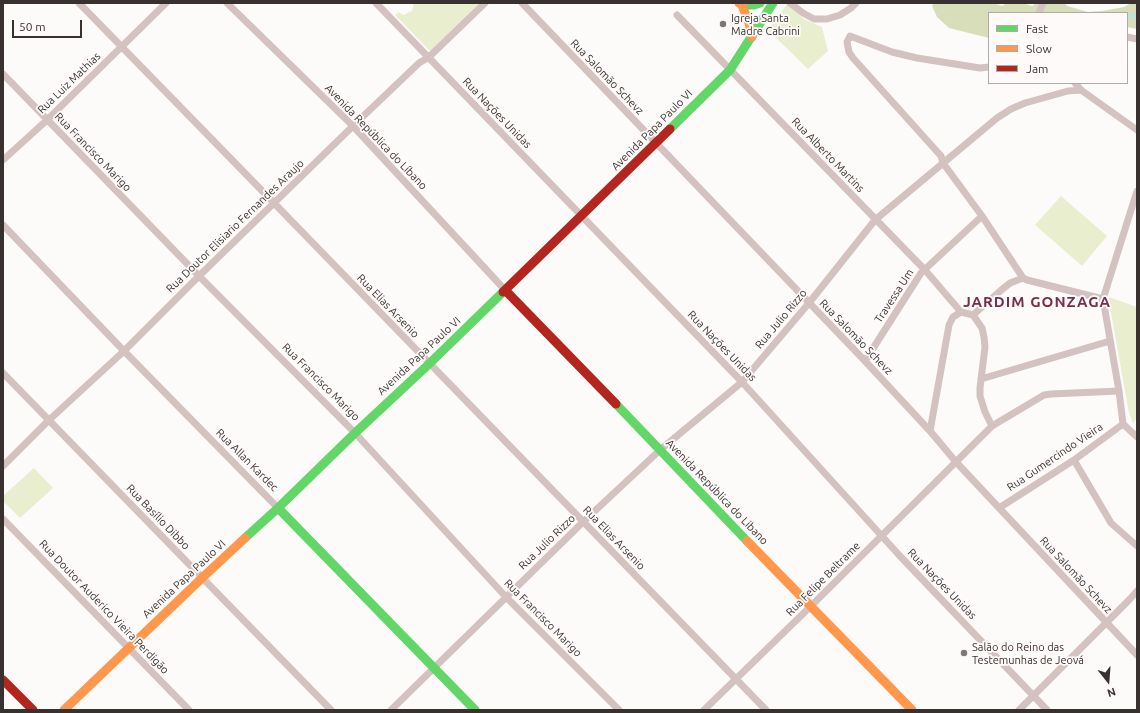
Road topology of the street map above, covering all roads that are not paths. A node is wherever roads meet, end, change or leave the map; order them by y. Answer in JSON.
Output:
{"nodes":[{"id":1,"x":79,"y":3,"type":"edge"},
{"id":2,"x":166,"y":3,"type":"edge"},
{"id":3,"x":227,"y":3,"type":"edge"},
{"id":4,"x":376,"y":3,"type":"edge"},
{"id":5,"x":485,"y":3,"type":"edge"},
{"id":6,"x":522,"y":3,"type":"edge"},
{"id":7,"x":760,"y":3,"type":"edge"},
{"id":8,"x":773,"y":3,"type":"edge"},
{"id":9,"x":790,"y":3,"type":"edge"},
{"id":10,"x":856,"y":3,"type":"edge"},
{"id":11,"x":741,"y":4,"type":"edge"},
{"id":12,"x":677,"y":15,"type":"dead end"},
{"id":13,"x":752,"y":37,"type":"junction"},
{"id":14,"x":122,"y":48,"type":"junction"},
{"id":15,"x":429,"y":58,"type":"junction"},
{"id":16,"x":988,"y":67,"type":"edge"},
{"id":17,"x":730,"y":70,"type":"junction"},
{"id":18,"x":3,"y":74,"type":"edge"},
{"id":19,"x":1076,"y":84,"type":"edge"},
{"id":20,"x":1081,"y":90,"type":"junction"},
{"id":21,"x":47,"y":120,"type":"junction"},
{"id":22,"x":353,"y":126,"type":"junction"},
{"id":23,"x":1137,"y":130,"type":"edge"},
{"id":24,"x":656,"y":144,"type":"junction"},
{"id":25,"x":3,"y":160,"type":"edge"},
{"id":26,"x":943,"y":163,"type":"junction"},
{"id":27,"x":1137,"y":192,"type":"edge"},
{"id":28,"x":274,"y":203,"type":"junction"},
{"id":29,"x":581,"y":216,"type":"junction"},
{"id":30,"x":982,"y":216,"type":"junction"},
{"id":31,"x":875,"y":220,"type":"junction"},
{"id":32,"x":3,"y":225,"type":"edge"},
{"id":33,"x":925,"y":270,"type":"junction"},
{"id":34,"x":199,"y":276,"type":"junction"},
{"id":35,"x":1024,"y":278,"type":"junction"},
{"id":36,"x":505,"y":290,"type":"junction"},
{"id":37,"x":1103,"y":299,"type":"junction"},
{"id":38,"x":809,"y":303,"type":"junction"},
{"id":39,"x":961,"y":312,"type":"junction"},
{"id":40,"x":973,"y":315,"type":"junction"},
{"id":41,"x":1110,"y":341,"type":"junction"},
{"id":42,"x":124,"y":352,"type":"junction"},
{"id":43,"x":865,"y":361,"type":"junction"},
{"id":44,"x":429,"y":364,"type":"junction"},
{"id":45,"x":3,"y":374,"type":"edge"},
{"id":46,"x":982,"y":379,"type":"junction"},
{"id":47,"x":742,"y":382,"type":"junction"},
{"id":48,"x":1119,"y":391,"type":"junction"},
{"id":49,"x":48,"y":421,"type":"junction"},
{"id":50,"x":1123,"y":424,"type":"junction"},
{"id":51,"x":992,"y":426,"type":"junction"},
{"id":52,"x":930,"y":431,"type":"junction"},
{"id":53,"x":355,"y":432,"type":"junction"},
{"id":54,"x":1137,"y":437,"type":"edge"},
{"id":55,"x":660,"y":450,"type":"junction"},
{"id":56,"x":1074,"y":460,"type":"junction"},
{"id":57,"x":956,"y":462,"type":"junction"},
{"id":58,"x":3,"y":466,"type":"edge"},
{"id":59,"x":278,"y":508,"type":"junction"},
{"id":60,"x":999,"y":508,"type":"junction"},
{"id":61,"x":3,"y":519,"type":"edge"},
{"id":62,"x":583,"y":522,"type":"junction"},
{"id":63,"x":882,"y":536,"type":"junction"},
{"id":64,"x":1137,"y":546,"type":"edge"},
{"id":65,"x":202,"y":578,"type":"junction"},
{"id":66,"x":1137,"y":591,"type":"edge"},
{"id":67,"x":1137,"y":596,"type":"edge"},
{"id":68,"x":506,"y":597,"type":"junction"},
{"id":69,"x":1129,"y":600,"type":"junction"},
{"id":70,"x":811,"y":606,"type":"junction"},
{"id":71,"x":1106,"y":623,"type":"junction"},
{"id":72,"x":129,"y":647,"type":"junction"},
{"id":73,"x":1137,"y":655,"type":"edge"},
{"id":74,"x":434,"y":668,"type":"junction"},
{"id":75,"x":736,"y":679,"type":"junction"},
{"id":76,"x":3,"y":680,"type":"edge"},
{"id":77,"x":1034,"y":696,"type":"junction"},
{"id":78,"x":33,"y":710,"type":"edge"},
{"id":79,"x":64,"y":710,"type":"edge"},
{"id":80,"x":189,"y":710,"type":"edge"},
{"id":81,"x":331,"y":710,"type":"edge"},
{"id":82,"x":391,"y":710,"type":"edge"},
{"id":83,"x":475,"y":710,"type":"edge"},
{"id":84,"x":619,"y":710,"type":"edge"},
{"id":85,"x":704,"y":710,"type":"edge"},
{"id":86,"x":766,"y":710,"type":"edge"},
{"id":87,"x":912,"y":710,"type":"edge"},
{"id":88,"x":1019,"y":710,"type":"edge"},
{"id":89,"x":1047,"y":710,"type":"edge"}],
"edges":[{"from":1,"to":14,"type":"street","name":"Rua Elias Arsenio"},
{"from":2,"to":14,"type":"street","name":"Rua Luiz Mathias"},
{"from":3,"to":22,"type":"street","name":"Avenida República do Líbano"},
{"from":4,"to":15,"type":"street","name":"Rua Nações Unidas"},
{"from":5,"to":15,"type":"street","name":"Rua Doutor Elisiario Fernandes Araujo"},
{"from":6,"to":24,"type":"street","name":"Rua Salomão Schevz"},
{"from":7,"to":11,"type":"main road"},
{"from":8,"to":13,"type":"main road","name":"Avenida Papa Paulo VI"},
{"from":9,"to":10,"type":"street"},
{"from":11,"to":13,"type":"main road"},
{"from":12,"to":17,"type":"street","name":"Rua Alberto Martins"},
{"from":13,"to":17,"type":"main road","name":"Avenida Papa Paulo VI"},
{"from":14,"to":21,"type":"street","name":"Rua Luiz Mathias"},
{"from":14,"to":28,"type":"street","name":"Rua Elias Arsenio"},
{"from":15,"to":22,"type":"street","name":"Rua Doutor Elisiario Fernandes Araujo"},
{"from":15,"to":29,"type":"street","name":"Rua Nações Unidas"},
{"from":16,"to":26,"type":"street"},
{"from":17,"to":24,"type":"main road","name":"Avenida Papa Paulo VI"},
{"from":17,"to":31,"type":"street","name":"Rua Alberto Martins"},
{"from":18,"to":21,"type":"street","name":"Rua Francisco Marigo"},
{"from":19,"to":20,"type":"street"},
{"from":20,"to":23,"type":"street"},
{"from":20,"to":26,"type":"street","name":"Rua Julio Rizzo"},
{"from":21,"to":25,"type":"street","name":"Rua Luiz Mathias"},
{"from":21,"to":34,"type":"street","name":"Rua Francisco Marigo"},
{"from":22,"to":28,"type":"street","name":"Rua Doutor Elisiario Fernandes Araujo"},
{"from":22,"to":36,"type":"street","name":"Avenida República do Líbano"},
{"from":24,"to":29,"type":"main road","name":"Avenida Papa Paulo VI"},
{"from":24,"to":38,"type":"street","name":"Rua Salomão Schevz"},
{"from":26,"to":30,"type":"street"},
{"from":26,"to":31,"type":"street","name":"Rua Julio Rizzo"},
{"from":27,"to":37,"type":"street"},
{"from":28,"to":34,"type":"street","name":"Rua Doutor Elisiario Fernandes Araujo"},
{"from":28,"to":44,"type":"street","name":"Rua Elias Arsenio"},
{"from":29,"to":36,"type":"main road","name":"Avenida Papa Paulo VI"},
{"from":29,"to":47,"type":"street","name":"Rua Nações Unidas"},
{"from":30,"to":33,"type":"street","name":"Travessa Um"},
{"from":30,"to":35,"type":"street"},
{"from":31,"to":33,"type":"street","name":"Rua Alberto Martins"},
{"from":31,"to":38,"type":"street","name":"Rua Julio Rizzo"},
{"from":32,"to":42,"type":"street","name":"Rua Allan Kardec"},
{"from":33,"to":39,"type":"street","name":"Rua Alberto Martins"},
{"from":33,"to":43,"type":"street","name":"Travessa Um"},
{"from":34,"to":42,"type":"street","name":"Rua Doutor Elisiario Fernandes Araujo"},
{"from":34,"to":53,"type":"street","name":"Rua Francisco Marigo"},
{"from":35,"to":37,"type":"street"},
{"from":35,"to":40,"type":"street"},
{"from":36,"to":44,"type":"main road","name":"Avenida Papa Paulo VI"},
{"from":36,"to":55,"type":"main road","name":"Avenida República do Libano"},
{"from":37,"to":41,"type":"street"},
{"from":38,"to":43,"type":"street","name":"Rua Salomão Schevz"},
{"from":38,"to":47,"type":"street","name":"Rua Julio Rizzo"},
{"from":39,"to":40,"type":"street"},
{"from":39,"to":52,"type":"street"},
{"from":40,"to":46,"type":"street"},
{"from":41,"to":46,"type":"street"},
{"from":41,"to":48,"type":"street"},
{"from":42,"to":49,"type":"street","name":"Rua Doutor Elisiario Fernandes Araujo"},
{"from":42,"to":59,"type":"street","name":"Rua Allan Kardec"},
{"from":43,"to":52,"type":"street","name":"Rua Salomão Schevz"},
{"from":44,"to":53,"type":"main road","name":"Avenida Papa Paulo VI"},
{"from":44,"to":62,"type":"street","name":"Rua Elias Arsenio"},
{"from":45,"to":49,"type":"street","name":"Rua Basílio Dibbo"},
{"from":46,"to":51,"type":"street"},
{"from":47,"to":55,"type":"street","name":"Rua Julio Rizzo"},
{"from":47,"to":63,"type":"street","name":"Rua Nações Unidas"},
{"from":48,"to":50,"type":"street"},
{"from":48,"to":51,"type":"street","name":"Rua Felipe Beltrame"},
{"from":49,"to":58,"type":"street","name":"Rua Doutor Elisiario Fernandes Araujo"},
{"from":49,"to":65,"type":"street","name":"Rua Basílio Dibbo"},
{"from":50,"to":54,"type":"street"},
{"from":50,"to":56,"type":"street","name":"Rua Gumercindo Vieira"},
{"from":51,"to":57,"type":"street","name":"Rua Felipe Beltrame"},
{"from":52,"to":57,"type":"street","name":"Rua Salomão Schevz"},
{"from":53,"to":59,"type":"main road","name":"Avenida Papa Paulo VI"},
{"from":53,"to":68,"type":"street","name":"Rua Francisco Marigo"},
{"from":55,"to":62,"type":"street","name":"Rua Julio Rizzo"},
{"from":55,"to":70,"type":"main road","name":"Avenida República do Libano"},
{"from":56,"to":60,"type":"street","name":"Rua Gumercindo Vieira"},
{"from":56,"to":64,"type":"street"},
{"from":57,"to":60,"type":"street","name":"Rua Salomão Schevz"},
{"from":57,"to":63,"type":"street","name":"Rua Felipe Beltrame"},
{"from":59,"to":65,"type":"main road","name":"Avenida Papa Paulo VI"},
{"from":59,"to":74,"type":"main road","name":"Rua Allan Kardec"},
{"from":60,"to":71,"type":"street","name":"Rua Salomão Schevz"},
{"from":61,"to":72,"type":"street","name":"Rua Doutor Auderico Vieira Perdigão"},
{"from":62,"to":68,"type":"street","name":"Rua Julio Rizzo"},
{"from":62,"to":75,"type":"street","name":"Rua Elias Arsenio"},
{"from":63,"to":70,"type":"street","name":"Rua Felipe Beltrame"},
{"from":63,"to":77,"type":"street","name":"Rua Nações Unidas"},
{"from":65,"to":72,"type":"main road","name":"Avenida Papa Paulo VI"},
{"from":65,"to":81,"type":"street","name":"Rua Basílio Dibbo"},
{"from":66,"to":69,"type":"street"},
{"from":67,"to":69,"type":"street"},
{"from":68,"to":74,"type":"street","name":"Rua Julio Rizzo"},
{"from":68,"to":84,"type":"street","name":"Rua Francisco Marigo"},
{"from":69,"to":71,"type":"street"},
{"from":70,"to":75,"type":"street","name":"Rua Felipe Beltrame"},
{"from":70,"to":87,"type":"main road","name":"Avenida República do Libano"},
{"from":71,"to":73,"type":"street","name":"Rua Salomão Schevz"},
{"from":71,"to":77,"type":"street"},
{"from":72,"to":79,"type":"main road","name":"Avenida Papa Paulo VI"},
{"from":72,"to":80,"type":"street","name":"Rua Doutor Auderico Vieira Perdigão"},
{"from":74,"to":82,"type":"street","name":"Rua Julio Rizzo"},
{"from":74,"to":83,"type":"main road","name":"Rua Allan Kardec"},
{"from":75,"to":85,"type":"street","name":"Rua Felipe Beltrame"},
{"from":75,"to":86,"type":"street","name":"Rua Elias Arsenio"},
{"from":76,"to":78,"type":"main road"},
{"from":77,"to":88,"type":"street"},
{"from":77,"to":89,"type":"street","name":"Rua Nações Unidas"}]}
